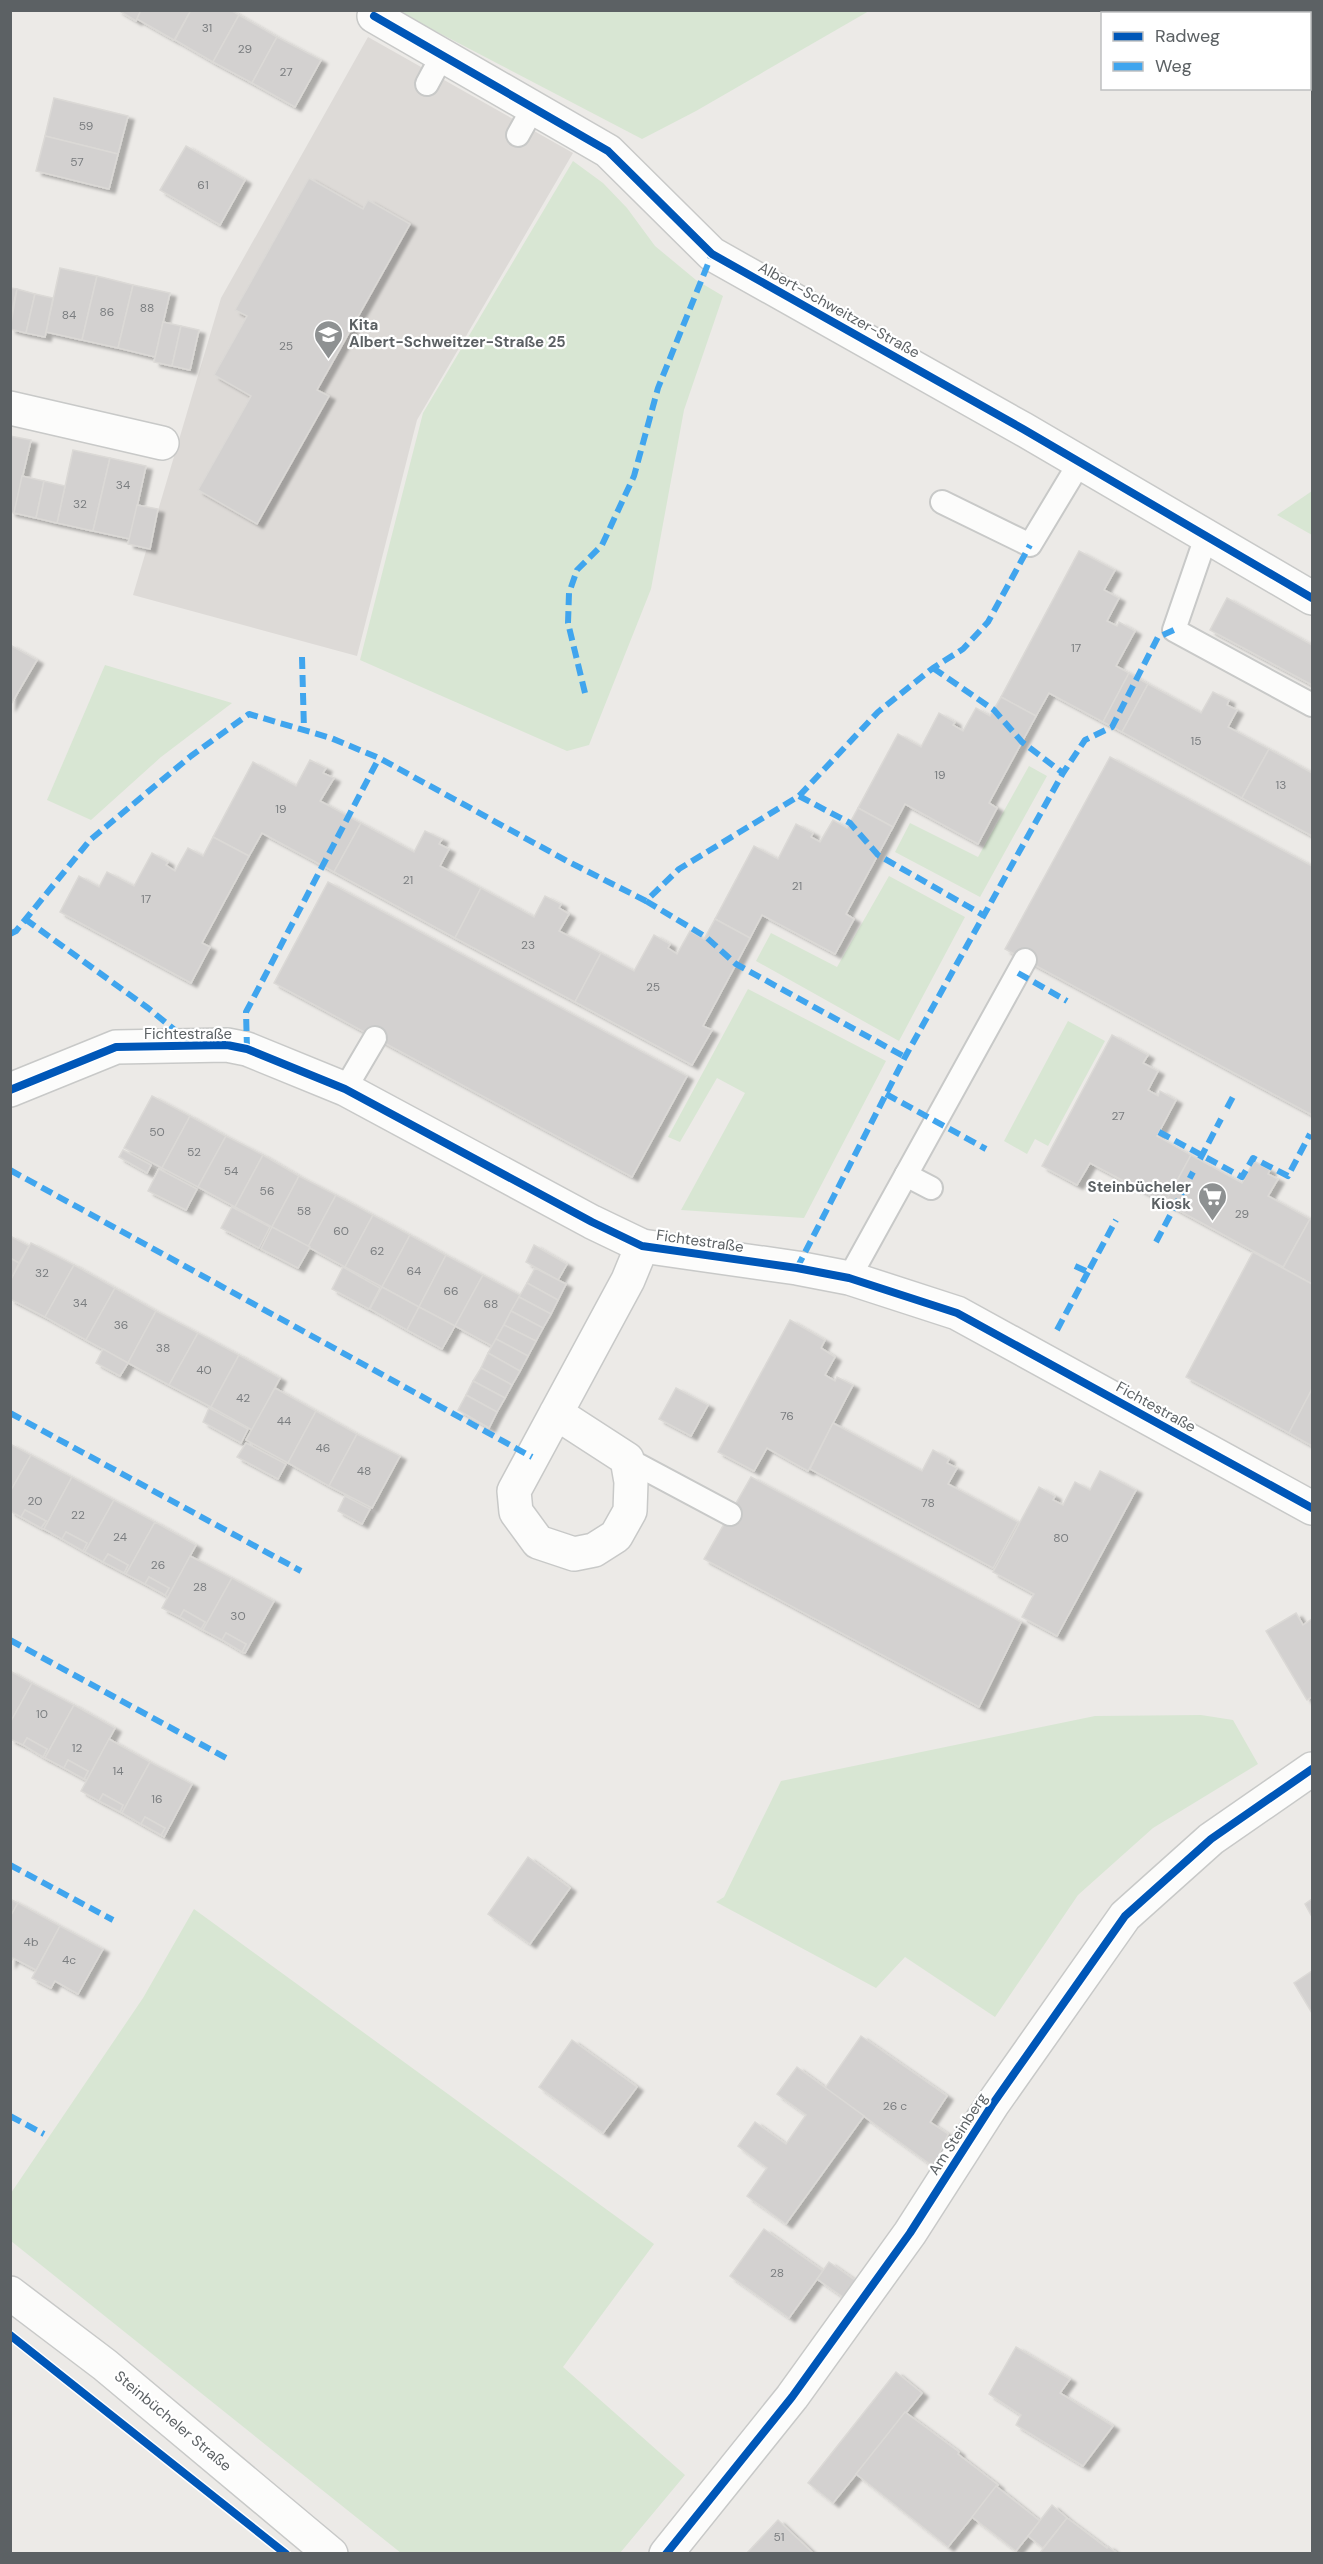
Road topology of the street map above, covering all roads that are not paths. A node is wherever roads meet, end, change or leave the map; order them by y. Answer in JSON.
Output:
{"nodes":[{"id":1,"x":374,"y":16,"type":"dead end"},
{"id":2,"x":442,"y":56,"type":"junction"},
{"id":3,"x":427,"y":84,"type":"dead end"},
{"id":4,"x":10,"y":408,"type":"edge"},
{"id":5,"x":162,"y":443,"type":"dead end"},
{"id":6,"x":1080,"y":462,"type":"junction"},
{"id":7,"x":942,"y":502,"type":"dead end"},
{"id":8,"x":1206,"y":537,"type":"junction"},
{"id":9,"x":1312,"y":598,"type":"edge"},
{"id":10,"x":1312,"y":705,"type":"edge"},
{"id":11,"x":1025,"y":960,"type":"dead end"},
{"id":12,"x":375,"y":1038,"type":"dead end"},
{"id":13,"x":11,"y":1088,"type":"edge"},
{"id":14,"x":345,"y":1089,"type":"junction"},
{"id":15,"x":906,"y":1175,"type":"junction"},
{"id":16,"x":931,"y":1188,"type":"dead end"},
{"id":17,"x":642,"y":1246,"type":"junction"},
{"id":18,"x":849,"y":1278,"type":"junction"},
{"id":19,"x":556,"y":1413,"type":"junction"},
{"id":20,"x":627,"y":1459,"type":"junction"},
{"id":21,"x":1312,"y":1508,"type":"edge"},
{"id":22,"x":730,"y":1514,"type":"dead end"},
{"id":23,"x":1312,"y":1769,"type":"edge"},
{"id":24,"x":10,"y":2293,"type":"edge"},
{"id":25,"x":331,"y":2553,"type":"edge"},
{"id":26,"x":666,"y":2553,"type":"edge"}],
"edges":[{"from":1,"to":2,"type":"street","name":"Albert-Schweitzer-Straße"},
{"from":2,"to":3,"type":"lane"},
{"from":2,"to":6,"type":"street","name":"Albert-Schweitzer-Straße"},
{"from":4,"to":5,"type":"street"},
{"from":6,"to":7,"type":"lane"},
{"from":6,"to":8,"type":"street","name":"Albert-Schweitzer-Straße"},
{"from":8,"to":9,"type":"street","name":"Albert-Schweitzer-Straße"},
{"from":8,"to":10,"type":"lane"},
{"from":11,"to":15,"type":"lane"},
{"from":12,"to":14,"type":"lane"},
{"from":13,"to":14,"type":"street","name":"Fichtestraße"},
{"from":14,"to":17,"type":"street","name":"Fichtestraße"},
{"from":15,"to":16,"type":"lane"},
{"from":15,"to":18,"type":"lane"},
{"from":17,"to":18,"type":"street","name":"Fichtestraße"},
{"from":17,"to":19,"type":"street","name":"Fichtestraße"},
{"from":18,"to":21,"type":"street","name":"Fichtestraße"},
{"from":19,"to":20,"type":"street"},
{"from":19,"to":20,"type":"street","name":"Fichtestraße"},
{"from":20,"to":22,"type":"lane"},
{"from":23,"to":26,"type":"street","name":"Am Steinberg"},
{"from":24,"to":25,"type":"street","name":"Steinbücheler Straße"}]}
